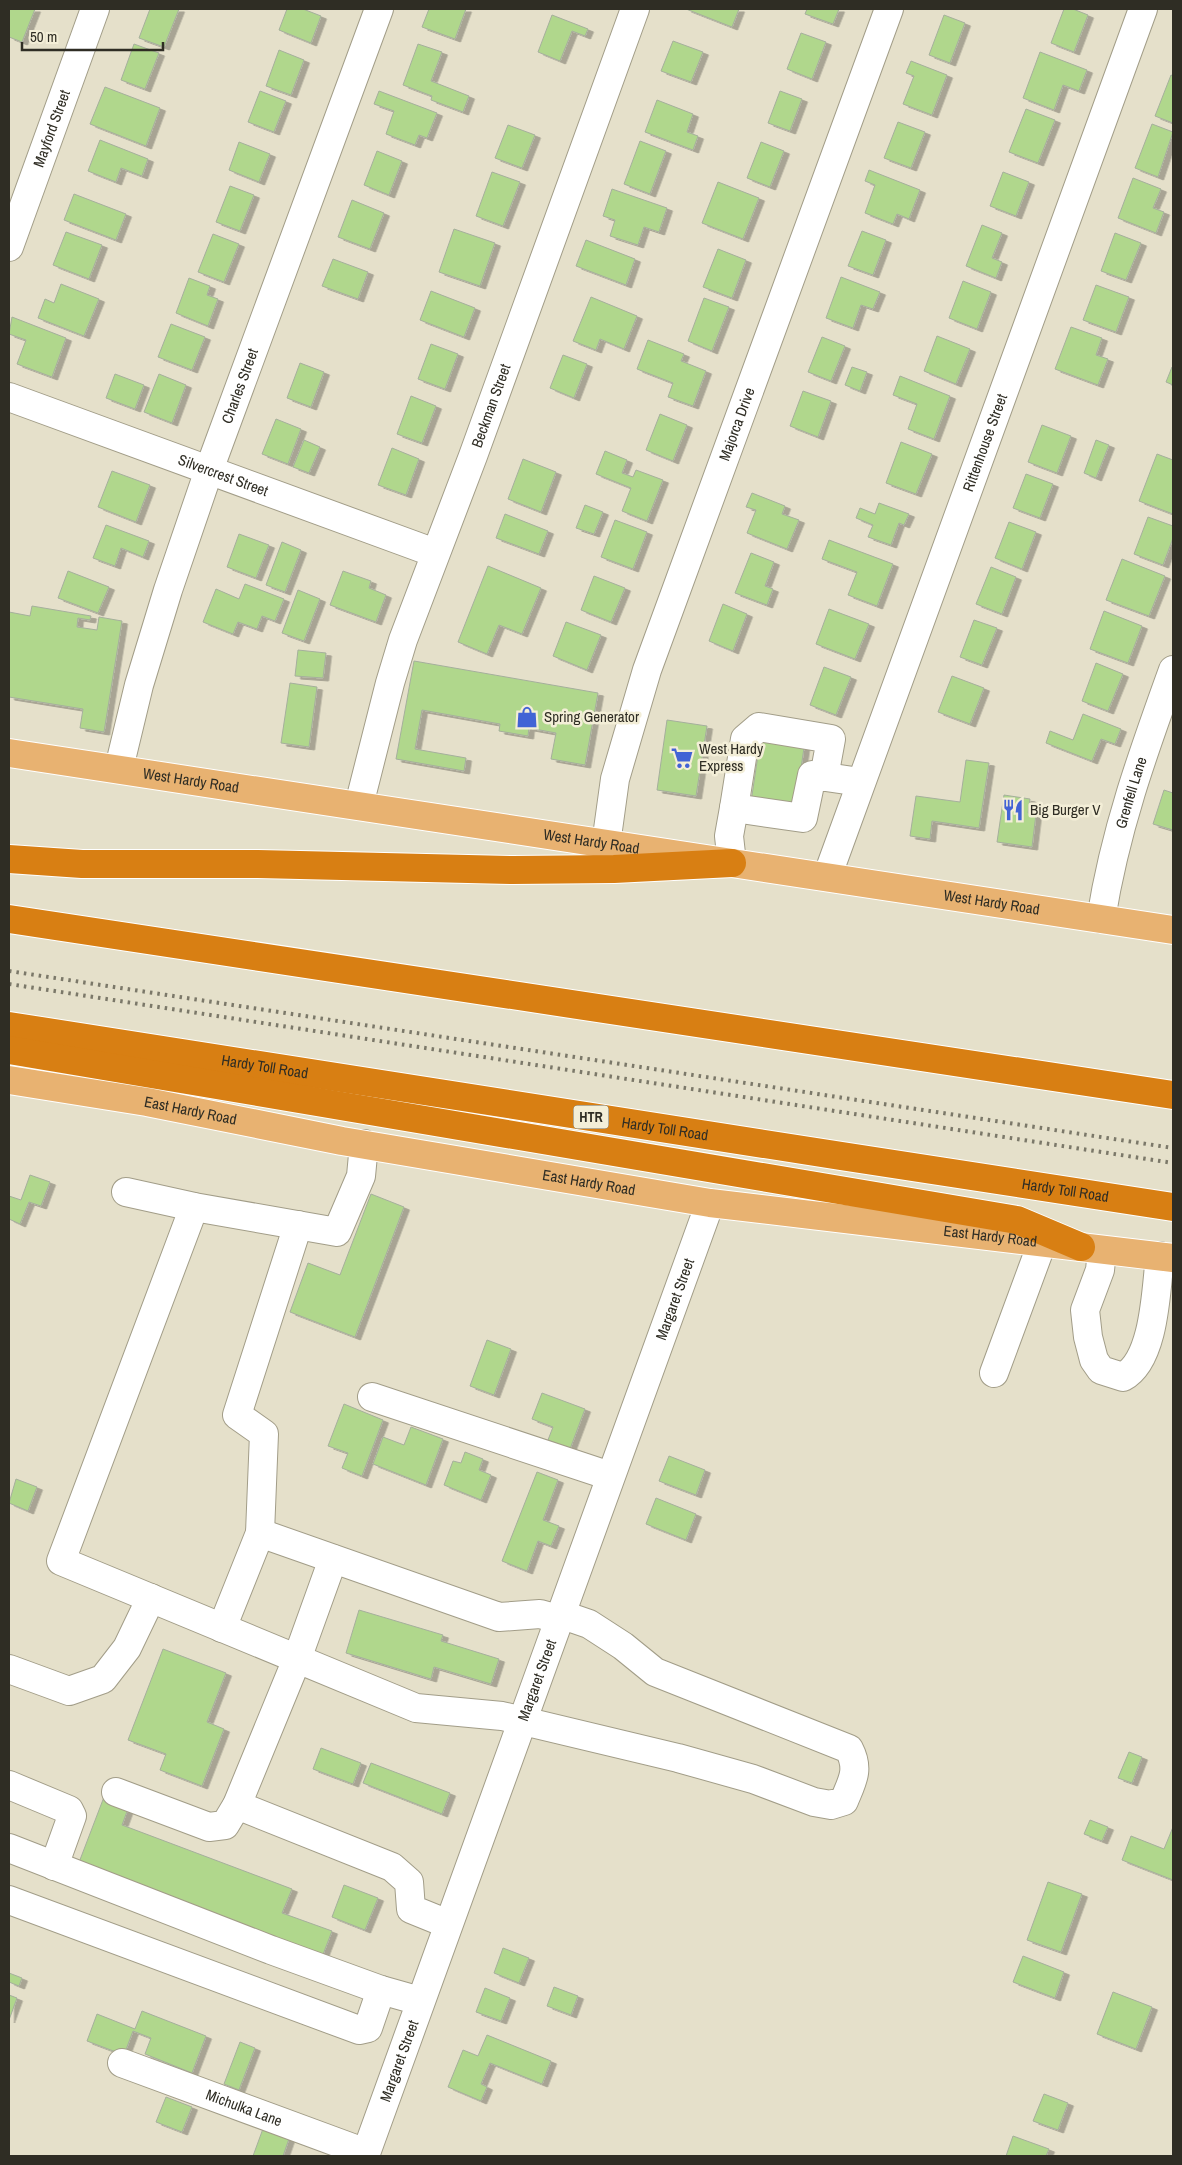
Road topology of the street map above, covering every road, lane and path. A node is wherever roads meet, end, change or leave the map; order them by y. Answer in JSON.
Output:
{"nodes":[{"id":1,"x":94,"y":9,"type":"edge"},
{"id":2,"x":379,"y":9,"type":"edge"},
{"id":3,"x":635,"y":9,"type":"edge"},
{"id":4,"x":888,"y":9,"type":"edge"},
{"id":5,"x":1143,"y":9,"type":"edge"},
{"id":6,"x":9,"y":247,"type":"edge"},
{"id":7,"x":9,"y":397,"type":"edge"},
{"id":8,"x":209,"y":470,"type":"junction"},
{"id":9,"x":435,"y":553,"type":"junction"},
{"id":10,"x":1173,"y":670,"type":"edge"},
{"id":11,"x":9,"y":753,"type":"edge"},
{"id":12,"x":119,"y":768,"type":"junction"},
{"id":13,"x":824,"y":777,"type":"junction"},
{"id":14,"x":860,"y":782,"type":"junction"},
{"id":15,"x":359,"y":805,"type":"junction"},
{"id":16,"x":734,"y":808,"type":"junction"},
{"id":17,"x":606,"y":844,"type":"junction"},
{"id":18,"x":9,"y":859,"type":"edge"},
{"id":19,"x":732,"y":864,"type":"junction"},
{"id":20,"x":828,"y":877,"type":"junction"},
{"id":21,"x":9,"y":919,"type":"edge"},
{"id":22,"x":1101,"y":919,"type":"junction"},
{"id":23,"x":1173,"y":930,"type":"edge"},
{"id":24,"x":9,"y":1026,"type":"edge"},
{"id":25,"x":9,"y":1050,"type":"edge"},
{"id":26,"x":9,"y":1080,"type":"edge"},
{"id":27,"x":1173,"y":1095,"type":"edge"},
{"id":28,"x":364,"y":1144,"type":"junction"},
{"id":29,"x":126,"y":1192,"type":"dead end"},
{"id":30,"x":710,"y":1203,"type":"junction"},
{"id":31,"x":194,"y":1207,"type":"junction"},
{"id":32,"x":1173,"y":1207,"type":"edge"},
{"id":33,"x":298,"y":1225,"type":"junction"},
{"id":34,"x":1042,"y":1243,"type":"junction"},
{"id":35,"x":1091,"y":1248,"type":"junction"},
{"id":36,"x":1167,"y":1257,"type":"edge"},
{"id":37,"x":994,"y":1374,"type":"dead end"},
{"id":38,"x":372,"y":1396,"type":"dead end"},
{"id":39,"x":610,"y":1476,"type":"junction"},
{"id":40,"x":260,"y":1533,"type":"junction"},
{"id":41,"x":333,"y":1559,"type":"junction"},
{"id":42,"x":151,"y":1598,"type":"junction"},
{"id":43,"x":559,"y":1616,"type":"junction"},
{"id":44,"x":222,"y":1628,"type":"junction"},
{"id":45,"x":297,"y":1659,"type":"junction"},
{"id":46,"x":9,"y":1669,"type":"edge"},
{"id":47,"x":521,"y":1722,"type":"junction"},
{"id":48,"x":9,"y":1785,"type":"edge"},
{"id":49,"x":116,"y":1792,"type":"dead end"},
{"id":50,"x":236,"y":1805,"type":"junction"},
{"id":51,"x":9,"y":1848,"type":"edge"},
{"id":52,"x":54,"y":1866,"type":"junction"},
{"id":53,"x":9,"y":1900,"type":"edge"},
{"id":54,"x":448,"y":1924,"type":"junction"},
{"id":55,"x":381,"y":1990,"type":"junction"},
{"id":56,"x":420,"y":2001,"type":"junction"},
{"id":57,"x":122,"y":2063,"type":"dead end"},
{"id":58,"x":365,"y":2155,"type":"edge"}],
"edges":[{"from":1,"to":6,"type":"street","name":"Mayford Street"},
{"from":2,"to":8,"type":"street","name":"Charles Street"},
{"from":3,"to":9,"type":"street","name":"Beckman Street"},
{"from":4,"to":17,"type":"street","name":"Majorca Drive"},
{"from":5,"to":14,"type":"street","name":"Rittenhouse Street"},
{"from":7,"to":8,"type":"street","name":"Silvercrest Street"},
{"from":8,"to":9,"type":"street","name":"Silvercrest Street"},
{"from":8,"to":12,"type":"street","name":"Charles Street"},
{"from":9,"to":15,"type":"street","name":"Beckman Street"},
{"from":10,"to":22,"type":"street","name":"Grenfell Lane"},
{"from":11,"to":12,"type":"main road","name":"West Hardy Road"},
{"from":12,"to":15,"type":"main road","name":"West Hardy Road"},
{"from":13,"to":14,"type":"street"},
{"from":13,"to":16,"type":"street"},
{"from":13,"to":16,"type":"street"},
{"from":14,"to":20,"type":"street","name":"Rittenhouse Street"},
{"from":15,"to":17,"type":"main road","name":"West Hardy Road"},
{"from":16,"to":19,"type":"street"},
{"from":17,"to":19,"type":"main road","name":"West Hardy Road"},
{"from":18,"to":19,"type":"highway"},
{"from":19,"to":20,"type":"main road","name":"West Hardy Road"},
{"from":20,"to":22,"type":"main road","name":"West Hardy Road"},
{"from":21,"to":27,"type":"highway"},
{"from":22,"to":23,"type":"main road","name":"West Hardy Road"},
{"from":24,"to":32,"type":"highway","name":"Hardy Toll Road","number":"HTR"},
{"from":25,"to":35,"type":"highway"},
{"from":26,"to":28,"type":"main road","name":"East Hardy Road"},
{"from":28,"to":30,"type":"main road","name":"East Hardy Road"},
{"from":28,"to":33,"type":"street"},
{"from":29,"to":31,"type":"street"},
{"from":30,"to":34,"type":"main road","name":"East Hardy Road"},
{"from":30,"to":39,"type":"street","name":"Margaret Street"},
{"from":31,"to":33,"type":"street"},
{"from":31,"to":42,"type":"street"},
{"from":33,"to":40,"type":"street"},
{"from":34,"to":35,"type":"main road","name":"East Hardy Road"},
{"from":34,"to":37,"type":"street"},
{"from":35,"to":36,"type":"main road","name":"East Hardy Road"},
{"from":35,"to":36,"type":"street"},
{"from":38,"to":39,"type":"street"},
{"from":39,"to":43,"type":"street","name":"Margaret Street"},
{"from":40,"to":41,"type":"street"},
{"from":40,"to":44,"type":"street"},
{"from":41,"to":43,"type":"street"},
{"from":41,"to":45,"type":"street"},
{"from":42,"to":44,"type":"street"},
{"from":42,"to":46,"type":"street"},
{"from":43,"to":47,"type":"street","name":"Margaret Street"},
{"from":43,"to":47,"type":"street"},
{"from":44,"to":45,"type":"street"},
{"from":45,"to":47,"type":"street"},
{"from":45,"to":50,"type":"street"},
{"from":47,"to":54,"type":"street","name":"Margaret Street"},
{"from":48,"to":52,"type":"street"},
{"from":49,"to":50,"type":"street"},
{"from":50,"to":54,"type":"street"},
{"from":51,"to":52,"type":"street"},
{"from":52,"to":55,"type":"street"},
{"from":53,"to":55,"type":"street"},
{"from":54,"to":56,"type":"street","name":"Margaret Street"},
{"from":55,"to":56,"type":"street"},
{"from":56,"to":58,"type":"street","name":"Margaret Street"},
{"from":57,"to":58,"type":"street","name":"Michulka Lane"}]}
